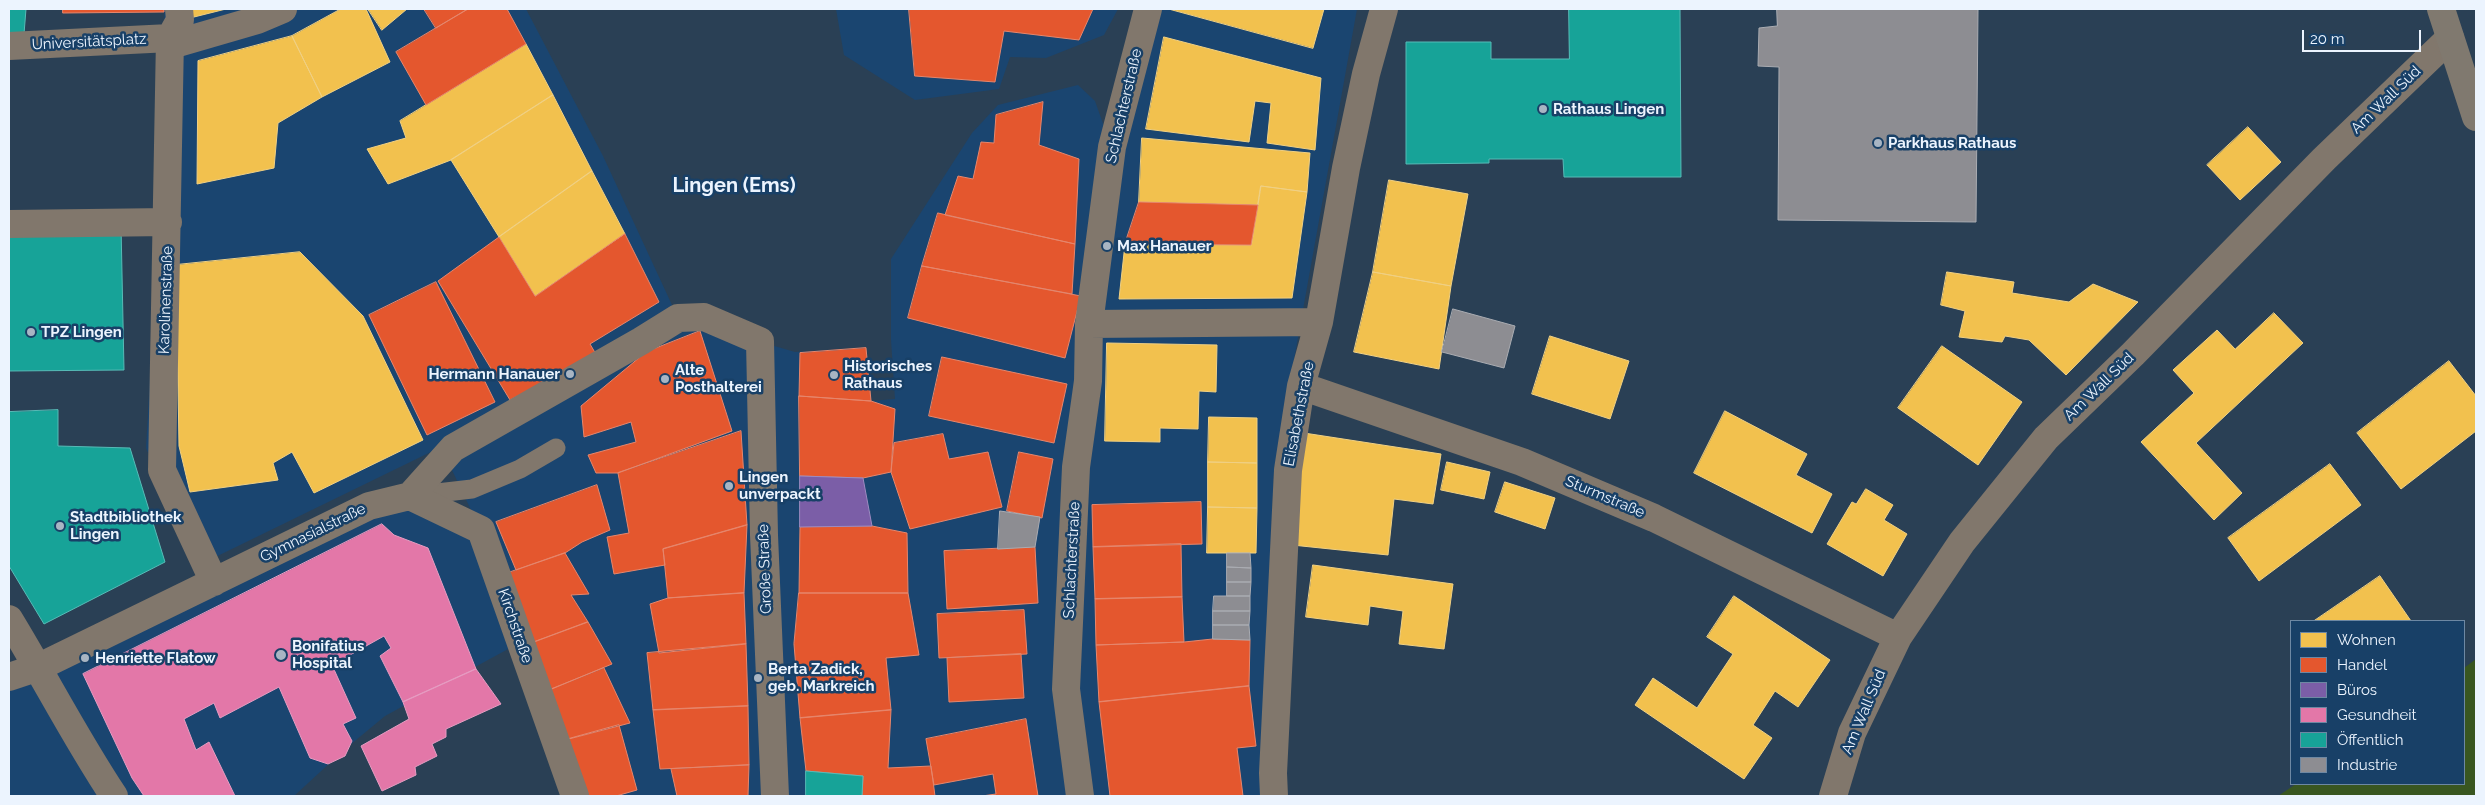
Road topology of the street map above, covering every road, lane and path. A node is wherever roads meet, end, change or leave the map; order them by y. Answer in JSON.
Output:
{"nodes":[{"id":1,"x":180,"y":9,"type":"edge"},
{"id":2,"x":283,"y":9,"type":"edge"},
{"id":3,"x":1148,"y":9,"type":"edge"},
{"id":4,"x":1384,"y":9,"type":"edge"},
{"id":5,"x":2441,"y":9,"type":"edge"},
{"id":6,"x":2450,"y":38,"type":"junction"},
{"id":7,"x":170,"y":41,"type":"junction"},
{"id":8,"x":9,"y":46,"type":"edge"},
{"id":9,"x":2476,"y":117,"type":"edge"},
{"id":10,"x":168,"y":222,"type":"junction"},
{"id":11,"x":9,"y":224,"type":"edge"},
{"id":12,"x":1319,"y":322,"type":"junction"},
{"id":13,"x":1089,"y":324,"type":"junction"},
{"id":14,"x":1301,"y":386,"type":"junction"},
{"id":15,"x":556,"y":448,"type":"dead end"},
{"id":16,"x":410,"y":496,"type":"junction"},
{"id":17,"x":214,"y":582,"type":"junction"},
{"id":18,"x":9,"y":619,"type":"edge"},
{"id":19,"x":1898,"y":637,"type":"junction"},
{"id":20,"x":38,"y":667,"type":"junction"},
{"id":21,"x":9,"y":677,"type":"edge"},
{"id":22,"x":114,"y":796,"type":"edge"},
{"id":23,"x":575,"y":796,"type":"edge"},
{"id":24,"x":775,"y":796,"type":"edge"},
{"id":25,"x":1080,"y":796,"type":"edge"},
{"id":26,"x":1274,"y":796,"type":"edge"},
{"id":27,"x":1833,"y":796,"type":"edge"}],
"edges":[{"from":1,"to":7,"type":"street","name":"Karolinenstraße"},
{"from":2,"to":7,"type":"street","name":"Universitätsplatz"},
{"from":3,"to":13,"type":"street","name":"Schlachterstraße"},
{"from":4,"to":12,"type":"street","name":"Elisabethstraße"},
{"from":5,"to":6,"type":"main road"},
{"from":6,"to":9,"type":"main road"},
{"from":6,"to":19,"type":"street","name":"Am Wall Süd"},
{"from":7,"to":8,"type":"street","name":"Universitätsplatz"},
{"from":7,"to":10,"type":"street","name":"Karolinenstraße"},
{"from":10,"to":11,"type":"street"},
{"from":10,"to":17,"type":"street","name":"Karolinenstraße"},
{"from":12,"to":13,"type":"street"},
{"from":12,"to":14,"type":"street","name":"Elisabethstraße"},
{"from":13,"to":25,"type":"street","name":"Schlachterstraße"},
{"from":14,"to":19,"type":"street","name":"Sturmstraße"},
{"from":14,"to":26,"type":"street","name":"Elisabethstraße"},
{"from":15,"to":16,"type":"lane"},
{"from":16,"to":17,"type":"street","name":"Gymnasialstraße"},
{"from":16,"to":23,"type":"street","name":"Kirchstraße"},
{"from":16,"to":24,"type":"street","name":"Große Straße"},
{"from":17,"to":20,"type":"street","name":"Gymnasialstraße"},
{"from":18,"to":20,"type":"street"},
{"from":19,"to":27,"type":"street","name":"Am Wall Süd"},
{"from":20,"to":21,"type":"street","name":"Gymnasialstraße"},
{"from":20,"to":22,"type":"street"}]}
